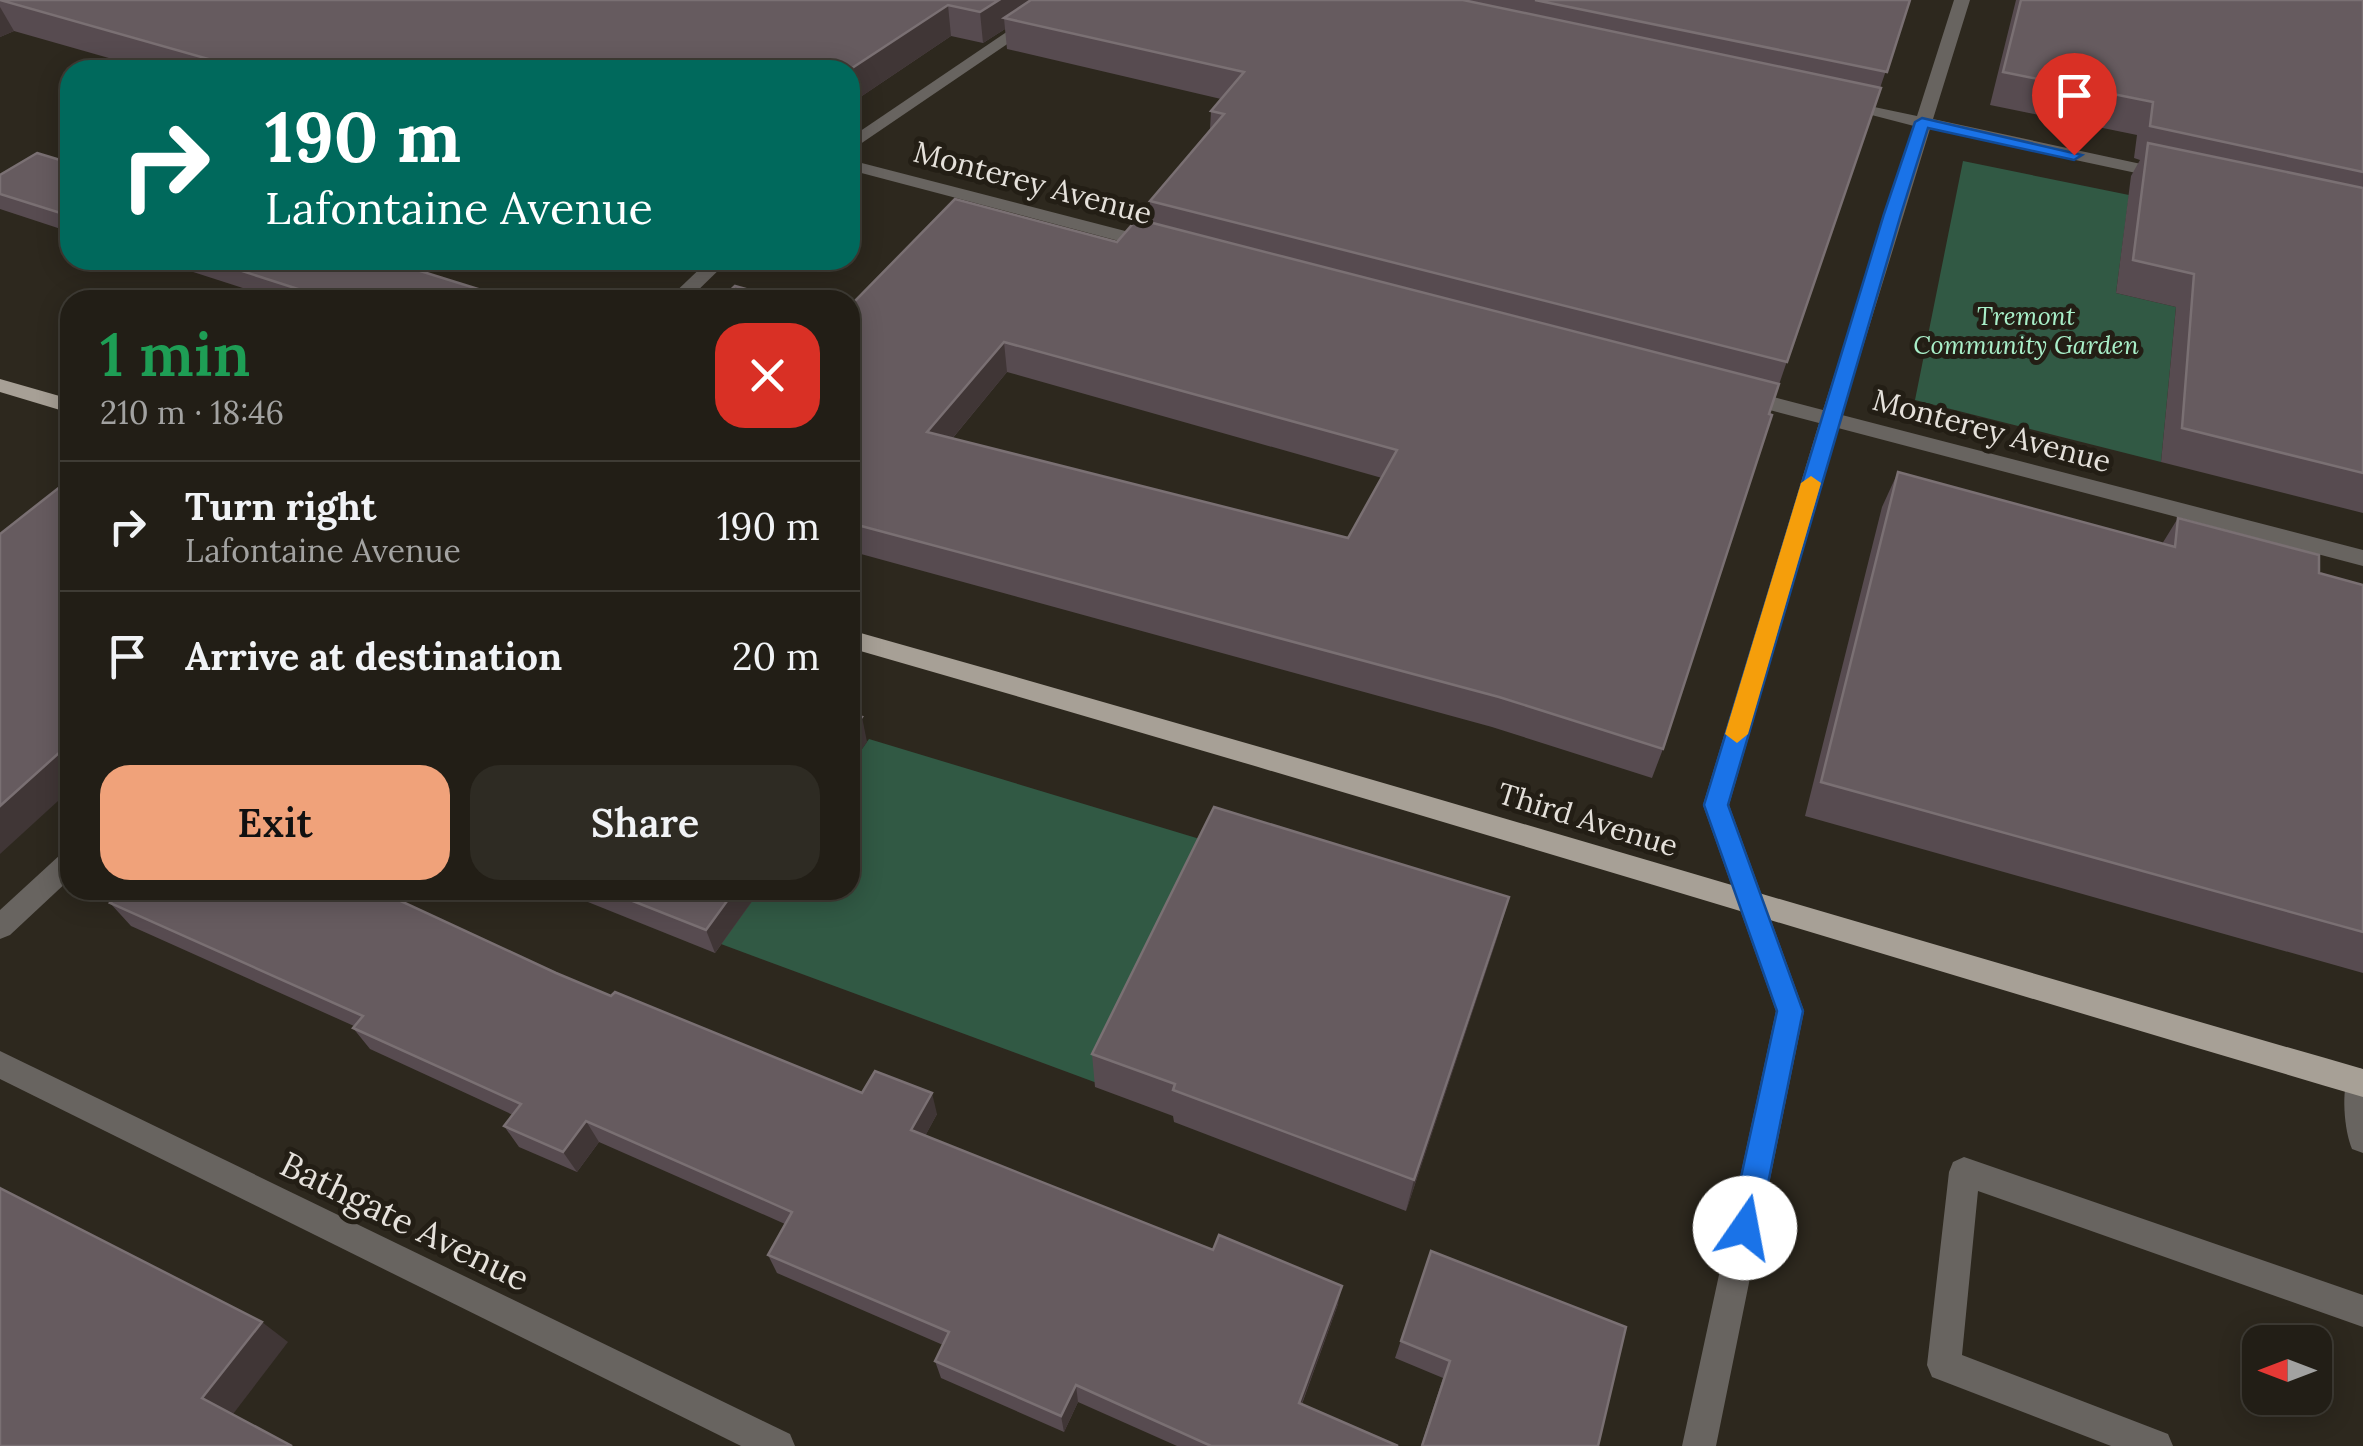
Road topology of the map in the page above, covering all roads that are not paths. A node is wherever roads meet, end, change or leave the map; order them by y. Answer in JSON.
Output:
{"nodes":[{"id":1,"x":1064,"y":0,"type":"edge"},
{"id":2,"x":1962,"y":0,"type":"edge"},
{"id":3,"x":1830,"y":103,"type":"edge"},
{"id":4,"x":1922,"y":122,"type":"junction"},
{"id":5,"x":860,"y":139,"type":"edge"},
{"id":6,"x":860,"y":168,"type":"edge"},
{"id":7,"x":2193,"y":180,"type":"edge"},
{"id":8,"x":1171,"y":248,"type":"edge"},
{"id":9,"x":709,"y":270,"type":"edge"},
{"id":10,"x":688,"y":290,"type":"edge"},
{"id":11,"x":0,"y":385,"type":"edge"},
{"id":12,"x":1720,"y":390,"type":"edge"},
{"id":13,"x":60,"y":403,"type":"edge"},
{"id":14,"x":1830,"y":419,"type":"junction"},
{"id":15,"x":2363,"y":558,"type":"edge"},
{"id":16,"x":860,"y":642,"type":"edge"},
{"id":17,"x":60,"y":871,"type":"edge"},
{"id":18,"x":1749,"y":904,"type":"junction"},
{"id":19,"x":0,"y":927,"type":"edge"},
{"id":20,"x":0,"y":1064,"type":"edge"},
{"id":21,"x":2362,"y":1082,"type":"edge"},
{"id":22,"x":2363,"y":1139,"type":"edge"},
{"id":23,"x":2363,"y":1312,"type":"edge"},
{"id":24,"x":778,"y":1446,"type":"edge"},
{"id":25,"x":1699,"y":1446,"type":"edge"},
{"id":26,"x":2156,"y":1446,"type":"edge"}],
"edges":[{"from":1,"to":5,"type":"street"},
{"from":2,"to":4,"type":"street"},
{"from":3,"to":4,"type":"street"},
{"from":4,"to":7,"type":"street"},
{"from":4,"to":14,"type":"street"},
{"from":6,"to":8,"type":"street","name":"Monterey Avenue"},
{"from":9,"to":10,"type":"street"},
{"from":11,"to":13,"type":"main road"},
{"from":12,"to":14,"type":"street","name":"Monterey Avenue"},
{"from":14,"to":15,"type":"street","name":"Monterey Avenue"},
{"from":14,"to":18,"type":"street"},
{"from":16,"to":18,"type":"main road","name":"Third Avenue"},
{"from":17,"to":19,"type":"street"},
{"from":18,"to":21,"type":"main road","name":"Third Avenue"},
{"from":18,"to":25,"type":"street"},
{"from":20,"to":24,"type":"street","name":"Bathgate Avenue"},
{"from":21,"to":22,"type":"street"},
{"from":23,"to":26,"type":"street"}]}
